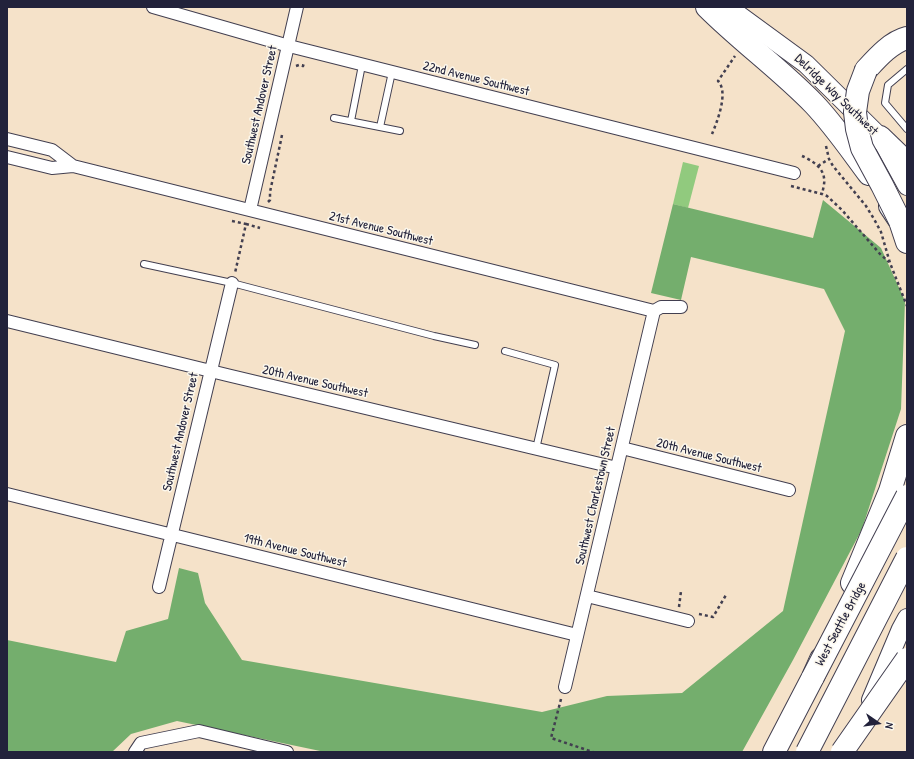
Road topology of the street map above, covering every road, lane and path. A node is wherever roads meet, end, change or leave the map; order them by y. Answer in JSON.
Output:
{"nodes":[{"id":1,"x":153,"y":7,"type":"edge"},
{"id":2,"x":297,"y":7,"type":"edge"},
{"id":3,"x":707,"y":7,"type":"edge"},
{"id":4,"x":729,"y":8,"type":"edge"},
{"id":5,"x":907,"y":38,"type":"edge"},
{"id":6,"x":288,"y":46,"type":"junction"},
{"id":7,"x":737,"y":53,"type":"dead end"},
{"id":8,"x":362,"y":64,"type":"junction"},
{"id":9,"x":907,"y":69,"type":"edge"},
{"id":10,"x":392,"y":72,"type":"junction"},
{"id":11,"x":334,"y":118,"type":"dead end"},
{"id":12,"x":351,"y":121,"type":"junction"},
{"id":13,"x":380,"y":127,"type":"junction"},
{"id":14,"x":907,"y":129,"type":"edge"},
{"id":15,"x":400,"y":131,"type":"dead end"},
{"id":16,"x":712,"y":134,"type":"dead end"},
{"id":17,"x":880,"y":137,"type":"junction"},
{"id":18,"x":7,"y":139,"type":"edge"},
{"id":19,"x":802,"y":156,"type":"dead end"},
{"id":20,"x":7,"y":157,"type":"edge"},
{"id":21,"x":907,"y":163,"type":"edge"},
{"id":22,"x":73,"y":166,"type":"junction"},
{"id":23,"x":818,"y":166,"type":"junction"},
{"id":24,"x":793,"y":178,"type":"joint"},
{"id":25,"x":907,"y":186,"type":"edge"},
{"id":26,"x":822,"y":194,"type":"junction"},
{"id":27,"x":250,"y":210,"type":"junction"},
{"id":28,"x":232,"y":221,"type":"dead end"},
{"id":29,"x":900,"y":221,"type":"junction"},
{"id":30,"x":246,"y":224,"type":"junction"},
{"id":31,"x":260,"y":228,"type":"dead end"},
{"id":32,"x":907,"y":242,"type":"edge"},
{"id":33,"x":890,"y":263,"type":"junction"},
{"id":34,"x":144,"y":264,"type":"dead end"},
{"id":35,"x":233,"y":278,"type":"junction"},
{"id":36,"x":907,"y":306,"type":"edge"},
{"id":37,"x":681,"y":307,"type":"dead end"},
{"id":38,"x":654,"y":311,"type":"junction"},
{"id":39,"x":7,"y":321,"type":"edge"},
{"id":40,"x":475,"y":345,"type":"dead end"},
{"id":41,"x":505,"y":351,"type":"dead end"},
{"id":42,"x":210,"y":371,"type":"junction"},
{"id":43,"x":907,"y":436,"type":"edge"},
{"id":44,"x":622,"y":448,"type":"junction"},
{"id":45,"x":536,"y":449,"type":"junction"},
{"id":46,"x":617,"y":468,"type":"junction"},
{"id":47,"x":789,"y":490,"type":"dead end"},
{"id":48,"x":7,"y":494,"type":"edge"},
{"id":49,"x":907,"y":496,"type":"edge"},
{"id":50,"x":171,"y":534,"type":"junction"},
{"id":51,"x":907,"y":558,"type":"edge"},
{"id":52,"x":160,"y":587,"type":"dead end"},
{"id":53,"x":681,"y":591,"type":"dead end"},
{"id":54,"x":726,"y":595,"type":"dead end"},
{"id":55,"x":587,"y":596,"type":"junction"},
{"id":56,"x":678,"y":610,"type":"dead end"},
{"id":57,"x":698,"y":614,"type":"dead end"},
{"id":58,"x":907,"y":618,"type":"edge"},
{"id":59,"x":688,"y":621,"type":"dead end"},
{"id":60,"x":577,"y":635,"type":"junction"},
{"id":61,"x":907,"y":659,"type":"edge"},
{"id":62,"x":813,"y":677,"type":"junction"},
{"id":63,"x":564,"y":690,"type":"joint"},
{"id":64,"x":138,"y":748,"type":"edge"},
{"id":65,"x":287,"y":752,"type":"edge"},
{"id":66,"x":594,"y":752,"type":"edge"},
{"id":67,"x":774,"y":752,"type":"edge"},
{"id":68,"x":807,"y":752,"type":"edge"},
{"id":69,"x":842,"y":752,"type":"edge"},
{"id":70,"x":853,"y":752,"type":"edge"}],
"edges":[{"from":1,"to":6,"type":"street","name":"22nd Avenue Southwest"},
{"from":2,"to":6,"type":"street","name":"Southwest Andover Street"},
{"from":3,"to":29,"type":"highway","bridge":true},
{"from":4,"to":17,"type":"main road","name":"Delridge Way Southwest"},
{"from":5,"to":29,"type":"highway","bridge":true},
{"from":6,"to":8,"type":"street","name":"22nd Avenue Southwest"},
{"from":6,"to":27,"type":"street","name":"Southwest Andover Street"},
{"from":7,"to":16,"type":"path"},
{"from":8,"to":10,"type":"street","name":"22nd Avenue Southwest"},
{"from":8,"to":12,"type":"lane"},
{"from":9,"to":14,"type":"lane"},
{"from":10,"to":13,"type":"lane"},
{"from":10,"to":24,"type":"street","name":"22nd Avenue Southwest"},
{"from":11,"to":12,"type":"lane"},
{"from":12,"to":13,"type":"lane"},
{"from":13,"to":15,"type":"lane"},
{"from":17,"to":21,"type":"highway"},
{"from":17,"to":25,"type":"main road","name":"Delridge Way Southwest"},
{"from":18,"to":22,"type":"street","name":"21st Avenue Southwest"},
{"from":19,"to":23,"type":"path"},
{"from":20,"to":22,"type":"street","name":"21st Avenue Southwest"},
{"from":22,"to":27,"type":"street","name":"21st Avenue Southwest"},
{"from":23,"to":26,"type":"path"},
{"from":23,"to":33,"type":"path"},
{"from":24,"to":26,"type":"path"},
{"from":26,"to":33,"type":"path"},
{"from":27,"to":38,"type":"street","name":"21st Avenue Southwest"},
{"from":28,"to":30,"type":"path"},
{"from":29,"to":32,"type":"highway"},
{"from":30,"to":31,"type":"path"},
{"from":30,"to":35,"type":"path"},
{"from":33,"to":36,"type":"path"},
{"from":34,"to":35,"type":"lane"},
{"from":35,"to":40,"type":"lane"},
{"from":35,"to":42,"type":"street","name":"Southwest Andover Street"},
{"from":37,"to":38,"type":"street","name":"21st Avenue Southwest"},
{"from":38,"to":44,"type":"street","name":"Southwest Charlestown Street"},
{"from":39,"to":42,"type":"street","name":"20th Avenue Southwest"},
{"from":41,"to":45,"type":"lane"},
{"from":42,"to":45,"type":"street","name":"20th Avenue Southwest"},
{"from":42,"to":50,"type":"street","name":"Southwest Andover Street"},
{"from":43,"to":62,"type":"highway","bridge":true},
{"from":44,"to":46,"type":"street","name":"Southwest Charlestown Street"},
{"from":44,"to":47,"type":"street","name":"20th Avenue Southwest"},
{"from":45,"to":46,"type":"street","name":"20th Avenue Southwest"},
{"from":46,"to":55,"type":"street","name":"Southwest Charlestown Street"},
{"from":48,"to":50,"type":"street","name":"19th Avenue Southwest"},
{"from":49,"to":62,"type":"highway","name":"West Seattle Bridge","bridge":true},
{"from":50,"to":52,"type":"street","name":"Southwest Andover Street"},
{"from":50,"to":60,"type":"street","name":"19th Avenue Southwest"},
{"from":51,"to":68,"type":"highway","bridge":true},
{"from":53,"to":56,"type":"path"},
{"from":54,"to":57,"type":"path"},
{"from":55,"to":59,"type":"street"},
{"from":55,"to":60,"type":"street","name":"Southwest Charlestown Street"},
{"from":58,"to":70,"type":"main road"},
{"from":60,"to":63,"type":"street","name":"Southwest Charlestown Street"},
{"from":61,"to":69,"type":"highway","bridge":true},
{"from":62,"to":67,"type":"highway","name":"West Seattle Bridge"},
{"from":63,"to":66,"type":"path"},
{"from":64,"to":65,"type":"street"}]}
